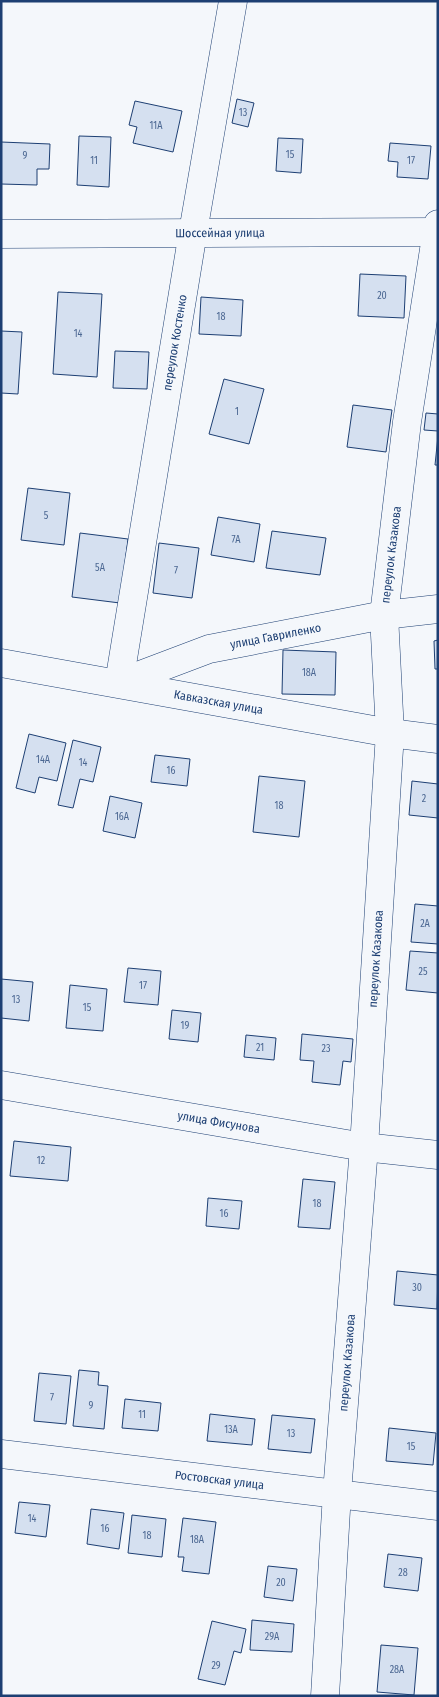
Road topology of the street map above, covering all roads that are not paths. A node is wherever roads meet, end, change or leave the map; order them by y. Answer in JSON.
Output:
{"nodes":[{"id":1,"x":233,"y":1,"type":"edge"},
{"id":2,"x":437,"y":229,"type":"edge"},
{"id":3,"x":192,"y":232,"type":"junction"},
{"id":4,"x":1,"y":234,"type":"edge"},
{"id":5,"x":438,"y":609,"type":"edge"},
{"id":6,"x":384,"y":615,"type":"junction"},
{"id":7,"x":1,"y":663,"type":"edge"},
{"id":8,"x":119,"y":683,"type":"junction"},
{"id":9,"x":390,"y":733,"type":"junction"},
{"id":10,"x":438,"y":739,"type":"edge"},
{"id":11,"x":1,"y":1085,"type":"edge"},
{"id":12,"x":364,"y":1147,"type":"junction"},
{"id":13,"x":438,"y":1155,"type":"edge"},
{"id":14,"x":1,"y":1454,"type":"edge"},
{"id":15,"x":337,"y":1493,"type":"junction"},
{"id":16,"x":438,"y":1506,"type":"edge"},
{"id":17,"x":325,"y":1696,"type":"edge"}],
"edges":[{"from":1,"to":3,"type":"street","name":"переулок Костенко"},
{"from":2,"to":3,"type":"street","name":"Шоссейная улица"},
{"from":2,"to":6,"type":"street","name":"переулок Казакова"},
{"from":3,"to":4,"type":"street","name":"Шоссейная улица"},
{"from":3,"to":8,"type":"street","name":"переулок Костенко"},
{"from":5,"to":6,"type":"street","name":"улица Гавриленко"},
{"from":6,"to":8,"type":"street","name":"улица Гавриленко"},
{"from":6,"to":9,"type":"street","name":"переулок Казакова"},
{"from":7,"to":8,"type":"street","name":"Кавказская улица"},
{"from":8,"to":9,"type":"street","name":"Кавказская улица"},
{"from":9,"to":10,"type":"street","name":"Кавказская улица"},
{"from":9,"to":12,"type":"street","name":"переулок Казакова"},
{"from":11,"to":12,"type":"street","name":"улица Фисунова"},
{"from":12,"to":13,"type":"street","name":"улица Фисунова"},
{"from":12,"to":15,"type":"street","name":"переулок Казакова"},
{"from":14,"to":15,"type":"street","name":"Ростовская улица"},
{"from":15,"to":16,"type":"street","name":"Ростовская улица"},
{"from":15,"to":17,"type":"street","name":"переулок Казакова"}]}
